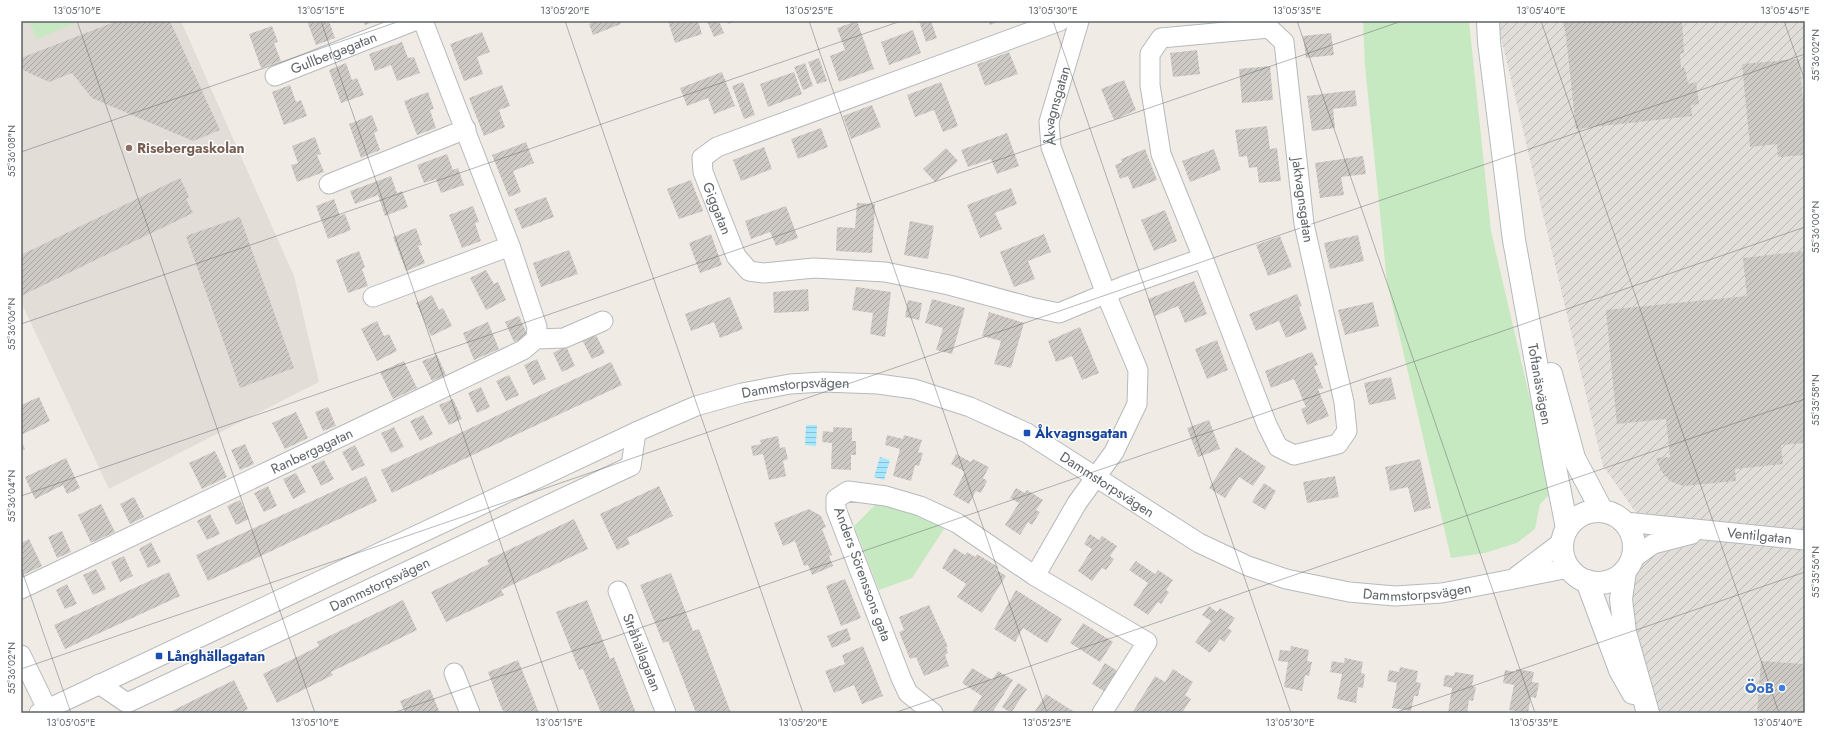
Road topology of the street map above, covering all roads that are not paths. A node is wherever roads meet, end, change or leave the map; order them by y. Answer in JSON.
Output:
{"nodes":[{"id":1,"x":414,"y":21,"type":"edge"},
{"id":2,"x":423,"y":21,"type":"edge"},
{"id":3,"x":1060,"y":21,"type":"edge"},
{"id":4,"x":1079,"y":21,"type":"edge"},
{"id":5,"x":1488,"y":21,"type":"edge"},
{"id":6,"x":275,"y":76,"type":"dead end"},
{"id":7,"x":466,"y":129,"type":"junction"},
{"id":8,"x":329,"y":184,"type":"dead end"},
{"id":9,"x":1514,"y":240,"type":"junction"},
{"id":10,"x":510,"y":246,"type":"junction"},
{"id":11,"x":1203,"y":258,"type":"junction"},
{"id":12,"x":1106,"y":294,"type":"junction"},
{"id":13,"x":373,"y":297,"type":"dead end"},
{"id":14,"x":603,"y":322,"type":"dead end"},
{"id":15,"x":536,"y":339,"type":"junction"},
{"id":16,"x":636,"y":432,"type":"junction"},
{"id":17,"x":1096,"y":477,"type":"junction"},
{"id":18,"x":1602,"y":511,"type":"junction"},
{"id":19,"x":1625,"y":522,"type":"junction"},
{"id":20,"x":1714,"y":530,"type":"junction"},
{"id":21,"x":1565,"y":535,"type":"junction"},
{"id":22,"x":1805,"y":540,"type":"edge"},
{"id":23,"x":1628,"y":565,"type":"junction"},
{"id":24,"x":1569,"y":568,"type":"junction"},
{"id":25,"x":1035,"y":576,"type":"junction"},
{"id":26,"x":1512,"y":579,"type":"junction"},
{"id":27,"x":1587,"y":581,"type":"junction"},
{"id":28,"x":21,"y":589,"type":"edge"},
{"id":29,"x":618,"y":591,"type":"dead end"},
{"id":30,"x":21,"y":655,"type":"edge"},
{"id":31,"x":454,"y":673,"type":"dead end"},
{"id":32,"x":99,"y":684,"type":"junction"},
{"id":33,"x":45,"y":712,"type":"edge"},
{"id":34,"x":470,"y":713,"type":"edge"},
{"id":35,"x":666,"y":713,"type":"edge"},
{"id":36,"x":933,"y":713,"type":"edge"},
{"id":37,"x":1102,"y":713,"type":"edge"},
{"id":38,"x":1645,"y":713,"type":"edge"},
{"id":39,"x":1648,"y":713,"type":"edge"}],
"edges":[{"from":1,"to":6,"type":"street","name":"Gullbergagatan"},
{"from":2,"to":7,"type":"street"},
{"from":3,"to":12,"type":"street","name":"Giggatan"},
{"from":4,"to":12,"type":"street","name":"Åkvagnsgatan"},
{"from":5,"to":9,"type":"street","name":"Toftanäsvägen"},
{"from":7,"to":8,"type":"street"},
{"from":7,"to":10,"type":"street"},
{"from":9,"to":18,"type":"street","name":"Toftanäsvägen"},
{"from":9,"to":21,"type":"street","name":"Toftanäsvägen"},
{"from":10,"to":13,"type":"street"},
{"from":10,"to":15,"type":"street"},
{"from":11,"to":11,"type":"street","name":"Jaktvagnsgatan"},
{"from":11,"to":12,"type":"street"},
{"from":12,"to":17,"type":"street","name":"Åkvagnsgatan"},
{"from":14,"to":15,"type":"street"},
{"from":15,"to":28,"type":"street","name":"Ranbergagatan"},
{"from":16,"to":17,"type":"street","name":"Dammstorpsvägen"},
{"from":16,"to":32,"type":"street","name":"Dammstorpsvägen"},
{"from":16,"to":32,"type":"street","name":"Dammstorpsvägen"},
{"from":17,"to":25,"type":"street"},
{"from":17,"to":26,"type":"street","name":"Dammstorpsvägen"},
{"from":18,"to":19,"type":"street"},
{"from":18,"to":21,"type":"street"},
{"from":19,"to":20,"type":"street","name":"Ventilgatan"},
{"from":19,"to":23,"type":"street"},
{"from":20,"to":22,"type":"street","name":"Ventilgatan"},
{"from":20,"to":23,"type":"street","name":"Ventilgatan"},
{"from":21,"to":24,"type":"street","name":"Toftanäsvägen"},
{"from":21,"to":26,"type":"street","name":"Dammstorpsvägen"},
{"from":23,"to":27,"type":"street"},
{"from":23,"to":39,"type":"street"},
{"from":24,"to":26,"type":"street","name":"Dammstorpsvägen"},
{"from":24,"to":27,"type":"street"},
{"from":25,"to":36,"type":"street","name":"Anders Sörenssons gata"},
{"from":25,"to":37,"type":"street","name":"Anders Sörenssons gata"},
{"from":27,"to":38,"type":"street"},
{"from":29,"to":35,"type":"street","name":"Stråhällagatan"},
{"from":30,"to":33,"type":"street"},
{"from":31,"to":34,"type":"street"},
{"from":32,"to":33,"type":"street","name":"Dammstorpsvägen"}]}
